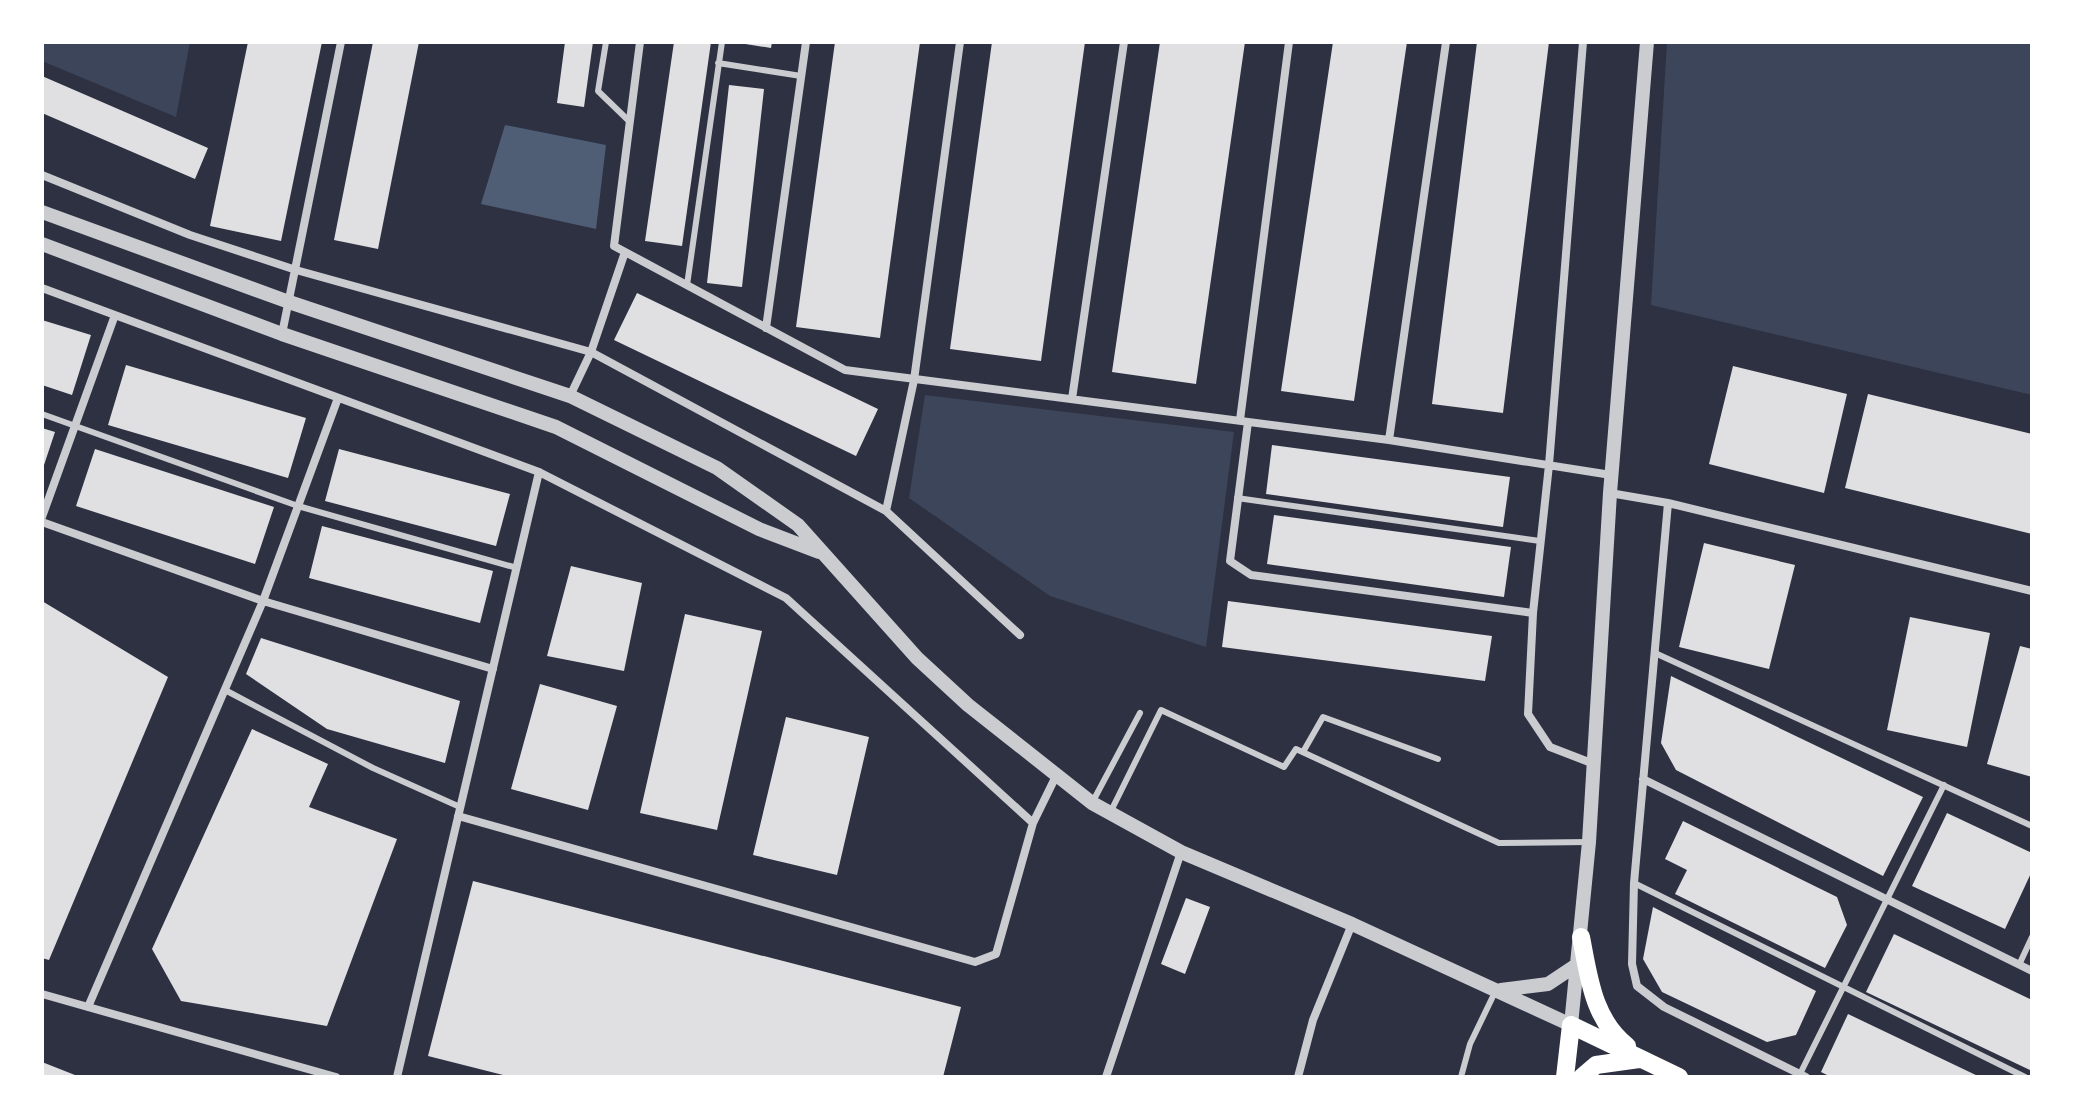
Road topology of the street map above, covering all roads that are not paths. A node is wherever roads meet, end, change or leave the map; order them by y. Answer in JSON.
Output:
{"nodes":[{"id":1,"x":341,"y":42,"type":"edge"},
{"id":2,"x":606,"y":42,"type":"edge"},
{"id":3,"x":640,"y":42,"type":"edge"},
{"id":4,"x":722,"y":42,"type":"edge"},
{"id":5,"x":806,"y":42,"type":"edge"},
{"id":6,"x":960,"y":42,"type":"edge"},
{"id":7,"x":1124,"y":42,"type":"edge"},
{"id":8,"x":1289,"y":42,"type":"edge"},
{"id":9,"x":1446,"y":42,"type":"edge"},
{"id":10,"x":1583,"y":42,"type":"edge"},
{"id":11,"x":1647,"y":42,"type":"edge"},
{"id":12,"x":718,"y":63,"type":"junction"},
{"id":13,"x":801,"y":76,"type":"junction"},
{"id":14,"x":630,"y":122,"type":"junction"},
{"id":15,"x":42,"y":175,"type":"edge"},
{"id":16,"x":42,"y":212,"type":"edge"},
{"id":17,"x":42,"y":244,"type":"edge"},
{"id":18,"x":625,"y":252,"type":"junction"},
{"id":19,"x":296,"y":270,"type":"junction"},
{"id":20,"x":687,"y":285,"type":"junction"},
{"id":21,"x":42,"y":288,"type":"edge"},
{"id":22,"x":289,"y":302,"type":"junction"},
{"id":23,"x":115,"y":315,"type":"junction"},
{"id":24,"x":766,"y":328,"type":"junction"},
{"id":25,"x":282,"y":334,"type":"junction"},
{"id":26,"x":591,"y":352,"type":"junction"},
{"id":27,"x":914,"y":380,"type":"junction"},
{"id":28,"x":570,"y":396,"type":"junction"},
{"id":29,"x":338,"y":398,"type":"junction"},
{"id":30,"x":1072,"y":399,"type":"junction"},
{"id":31,"x":42,"y":414,"type":"edge"},
{"id":32,"x":1244,"y":421,"type":"junction"},
{"id":33,"x":75,"y":426,"type":"junction"},
{"id":34,"x":1389,"y":440,"type":"junction"},
{"id":35,"x":1549,"y":465,"type":"junction"},
{"id":36,"x":539,"y":472,"type":"junction"},
{"id":37,"x":1611,"y":475,"type":"junction"},
{"id":38,"x":1610,"y":493,"type":"junction"},
{"id":39,"x":1237,"y":498,"type":"junction"},
{"id":40,"x":1668,"y":503,"type":"junction"},
{"id":41,"x":298,"y":506,"type":"junction"},
{"id":42,"x":886,"y":511,"type":"junction"},
{"id":43,"x":42,"y":520,"type":"edge"},
{"id":44,"x":1540,"y":541,"type":"junction"},
{"id":45,"x":820,"y":552,"type":"junction"},
{"id":46,"x":517,"y":568,"type":"junction"},
{"id":47,"x":2032,"y":591,"type":"edge"},
{"id":48,"x":263,"y":601,"type":"junction"},
{"id":49,"x":1533,"y":613,"type":"junction"},
{"id":50,"x":1020,"y":635,"type":"dead end"},
{"id":51,"x":1655,"y":653,"type":"junction"},
{"id":52,"x":493,"y":669,"type":"junction"},
{"id":53,"x":225,"y":690,"type":"junction"},
{"id":54,"x":1140,"y":713,"type":"dead end"},
{"id":55,"x":1303,"y":752,"type":"junction"},
{"id":56,"x":1438,"y":759,"type":"dead end"},
{"id":57,"x":1594,"y":764,"type":"junction"},
{"id":58,"x":1056,"y":776,"type":"junction"},
{"id":59,"x":1643,"y":779,"type":"junction"},
{"id":60,"x":1944,"y":785,"type":"junction"},
{"id":61,"x":1092,"y":803,"type":"junction"},
{"id":62,"x":459,"y":811,"type":"junction"},
{"id":63,"x":1109,"y":814,"type":"junction"},
{"id":64,"x":1033,"y":823,"type":"junction"},
{"id":65,"x":2032,"y":826,"type":"edge"},
{"id":66,"x":1589,"y":842,"type":"junction"},
{"id":67,"x":1181,"y":852,"type":"junction"},
{"id":68,"x":1634,"y":883,"type":"junction"},
{"id":69,"x":1888,"y":900,"type":"junction"},
{"id":70,"x":1352,"y":924,"type":"junction"},
{"id":71,"x":1581,"y":937,"type":"junction"},
{"id":72,"x":2032,"y":937,"type":"edge"},
{"id":73,"x":1578,"y":964,"type":"junction"},
{"id":74,"x":2019,"y":965,"type":"junction"},
{"id":75,"x":2032,"y":971,"type":"edge"},
{"id":76,"x":1844,"y":987,"type":"junction"},
{"id":77,"x":1496,"y":990,"type":"junction"},
{"id":78,"x":42,"y":994,"type":"edge"},
{"id":79,"x":88,"y":1007,"type":"junction"},
{"id":80,"x":1571,"y":1025,"type":"junction"},
{"id":81,"x":1642,"y":1058,"type":"junction"},
{"id":82,"x":1803,"y":1076,"type":"edge"},
{"id":83,"x":336,"y":1077,"type":"edge"},
{"id":84,"x":397,"y":1077,"type":"edge"},
{"id":85,"x":1106,"y":1077,"type":"edge"},
{"id":86,"x":1298,"y":1077,"type":"edge"},
{"id":87,"x":1461,"y":1077,"type":"edge"},
{"id":88,"x":1565,"y":1077,"type":"edge"},
{"id":89,"x":1582,"y":1077,"type":"edge"},
{"id":90,"x":1679,"y":1077,"type":"edge"},
{"id":91,"x":2025,"y":1077,"type":"edge"}],
"edges":[{"from":1,"to":19,"type":"street"},
{"from":2,"to":14,"type":"lane"},
{"from":3,"to":14,"type":"street"},
{"from":4,"to":12,"type":"lane"},
{"from":5,"to":13,"type":"street"},
{"from":6,"to":27,"type":"street"},
{"from":7,"to":30,"type":"street"},
{"from":8,"to":32,"type":"street"},
{"from":9,"to":34,"type":"street"},
{"from":10,"to":35,"type":"street"},
{"from":11,"to":37,"type":"street"},
{"from":12,"to":13,"type":"lane"},
{"from":12,"to":20,"type":"lane"},
{"from":13,"to":24,"type":"street"},
{"from":14,"to":18,"type":"street"},
{"from":15,"to":19,"type":"street"},
{"from":16,"to":22,"type":"street"},
{"from":17,"to":25,"type":"street"},
{"from":18,"to":20,"type":"street"},
{"from":18,"to":26,"type":"street"},
{"from":19,"to":22,"type":"street"},
{"from":19,"to":26,"type":"street"},
{"from":20,"to":24,"type":"street"},
{"from":21,"to":23,"type":"street"},
{"from":22,"to":25,"type":"street"},
{"from":22,"to":28,"type":"street"},
{"from":23,"to":29,"type":"street"},
{"from":23,"to":33,"type":"street"},
{"from":24,"to":27,"type":"street"},
{"from":25,"to":45,"type":"street"},
{"from":26,"to":28,"type":"street"},
{"from":26,"to":42,"type":"street"},
{"from":27,"to":30,"type":"street"},
{"from":27,"to":42,"type":"street"},
{"from":28,"to":45,"type":"street"},
{"from":29,"to":36,"type":"street"},
{"from":29,"to":41,"type":"street"},
{"from":30,"to":32,"type":"street"},
{"from":31,"to":33,"type":"lane"},
{"from":32,"to":34,"type":"street"},
{"from":32,"to":39,"type":"street"},
{"from":33,"to":41,"type":"lane"},
{"from":33,"to":43,"type":"street"},
{"from":34,"to":35,"type":"street"},
{"from":35,"to":37,"type":"street"},
{"from":35,"to":44,"type":"street"},
{"from":36,"to":46,"type":"street"},
{"from":36,"to":64,"type":"street"},
{"from":37,"to":38,"type":"street"},
{"from":38,"to":40,"type":"street"},
{"from":38,"to":57,"type":"street"},
{"from":39,"to":44,"type":"lane"},
{"from":39,"to":49,"type":"street"},
{"from":40,"to":47,"type":"street"},
{"from":40,"to":51,"type":"street"},
{"from":41,"to":46,"type":"lane"},
{"from":41,"to":48,"type":"street"},
{"from":42,"to":50,"type":"street"},
{"from":43,"to":48,"type":"street"},
{"from":44,"to":49,"type":"street"},
{"from":45,"to":58,"type":"street"},
{"from":46,"to":52,"type":"street"},
{"from":48,"to":52,"type":"street"},
{"from":48,"to":53,"type":"street"},
{"from":49,"to":57,"type":"street"},
{"from":51,"to":59,"type":"street"},
{"from":51,"to":60,"type":"lane"},
{"from":52,"to":62,"type":"street"},
{"from":53,"to":62,"type":"lane"},
{"from":53,"to":79,"type":"street"},
{"from":54,"to":61,"type":"lane"},
{"from":55,"to":56,"type":"lane"},
{"from":55,"to":63,"type":"lane"},
{"from":55,"to":66,"type":"lane"},
{"from":57,"to":66,"type":"street"},
{"from":58,"to":61,"type":"street"},
{"from":58,"to":64,"type":"street"},
{"from":59,"to":68,"type":"street"},
{"from":59,"to":69,"type":"street"},
{"from":60,"to":65,"type":"lane"},
{"from":60,"to":69,"type":"lane"},
{"from":61,"to":63,"type":"street"},
{"from":62,"to":64,"type":"street"},
{"from":62,"to":84,"type":"street"},
{"from":63,"to":67,"type":"street"},
{"from":66,"to":71,"type":"street"},
{"from":67,"to":70,"type":"street"},
{"from":67,"to":85,"type":"street"},
{"from":68,"to":76,"type":"lane"},
{"from":68,"to":82,"type":"street"},
{"from":69,"to":74,"type":"street"},
{"from":69,"to":76,"type":"lane"},
{"from":70,"to":77,"type":"street"},
{"from":70,"to":86,"type":"street"},
{"from":71,"to":73,"type":"street"},
{"from":71,"to":81,"type":"main road"},
{"from":72,"to":74,"type":"lane"},
{"from":73,"to":77,"type":"street"},
{"from":73,"to":80,"type":"street"},
{"from":74,"to":75,"type":"street"},
{"from":76,"to":82,"type":"lane"},
{"from":76,"to":91,"type":"lane"},
{"from":77,"to":80,"type":"street"},
{"from":77,"to":87,"type":"lane"},
{"from":78,"to":79,"type":"street"},
{"from":79,"to":83,"type":"street"},
{"from":80,"to":81,"type":"main road"},
{"from":80,"to":88,"type":"main road"},
{"from":81,"to":89,"type":"main road"},
{"from":81,"to":90,"type":"main road"}]}
